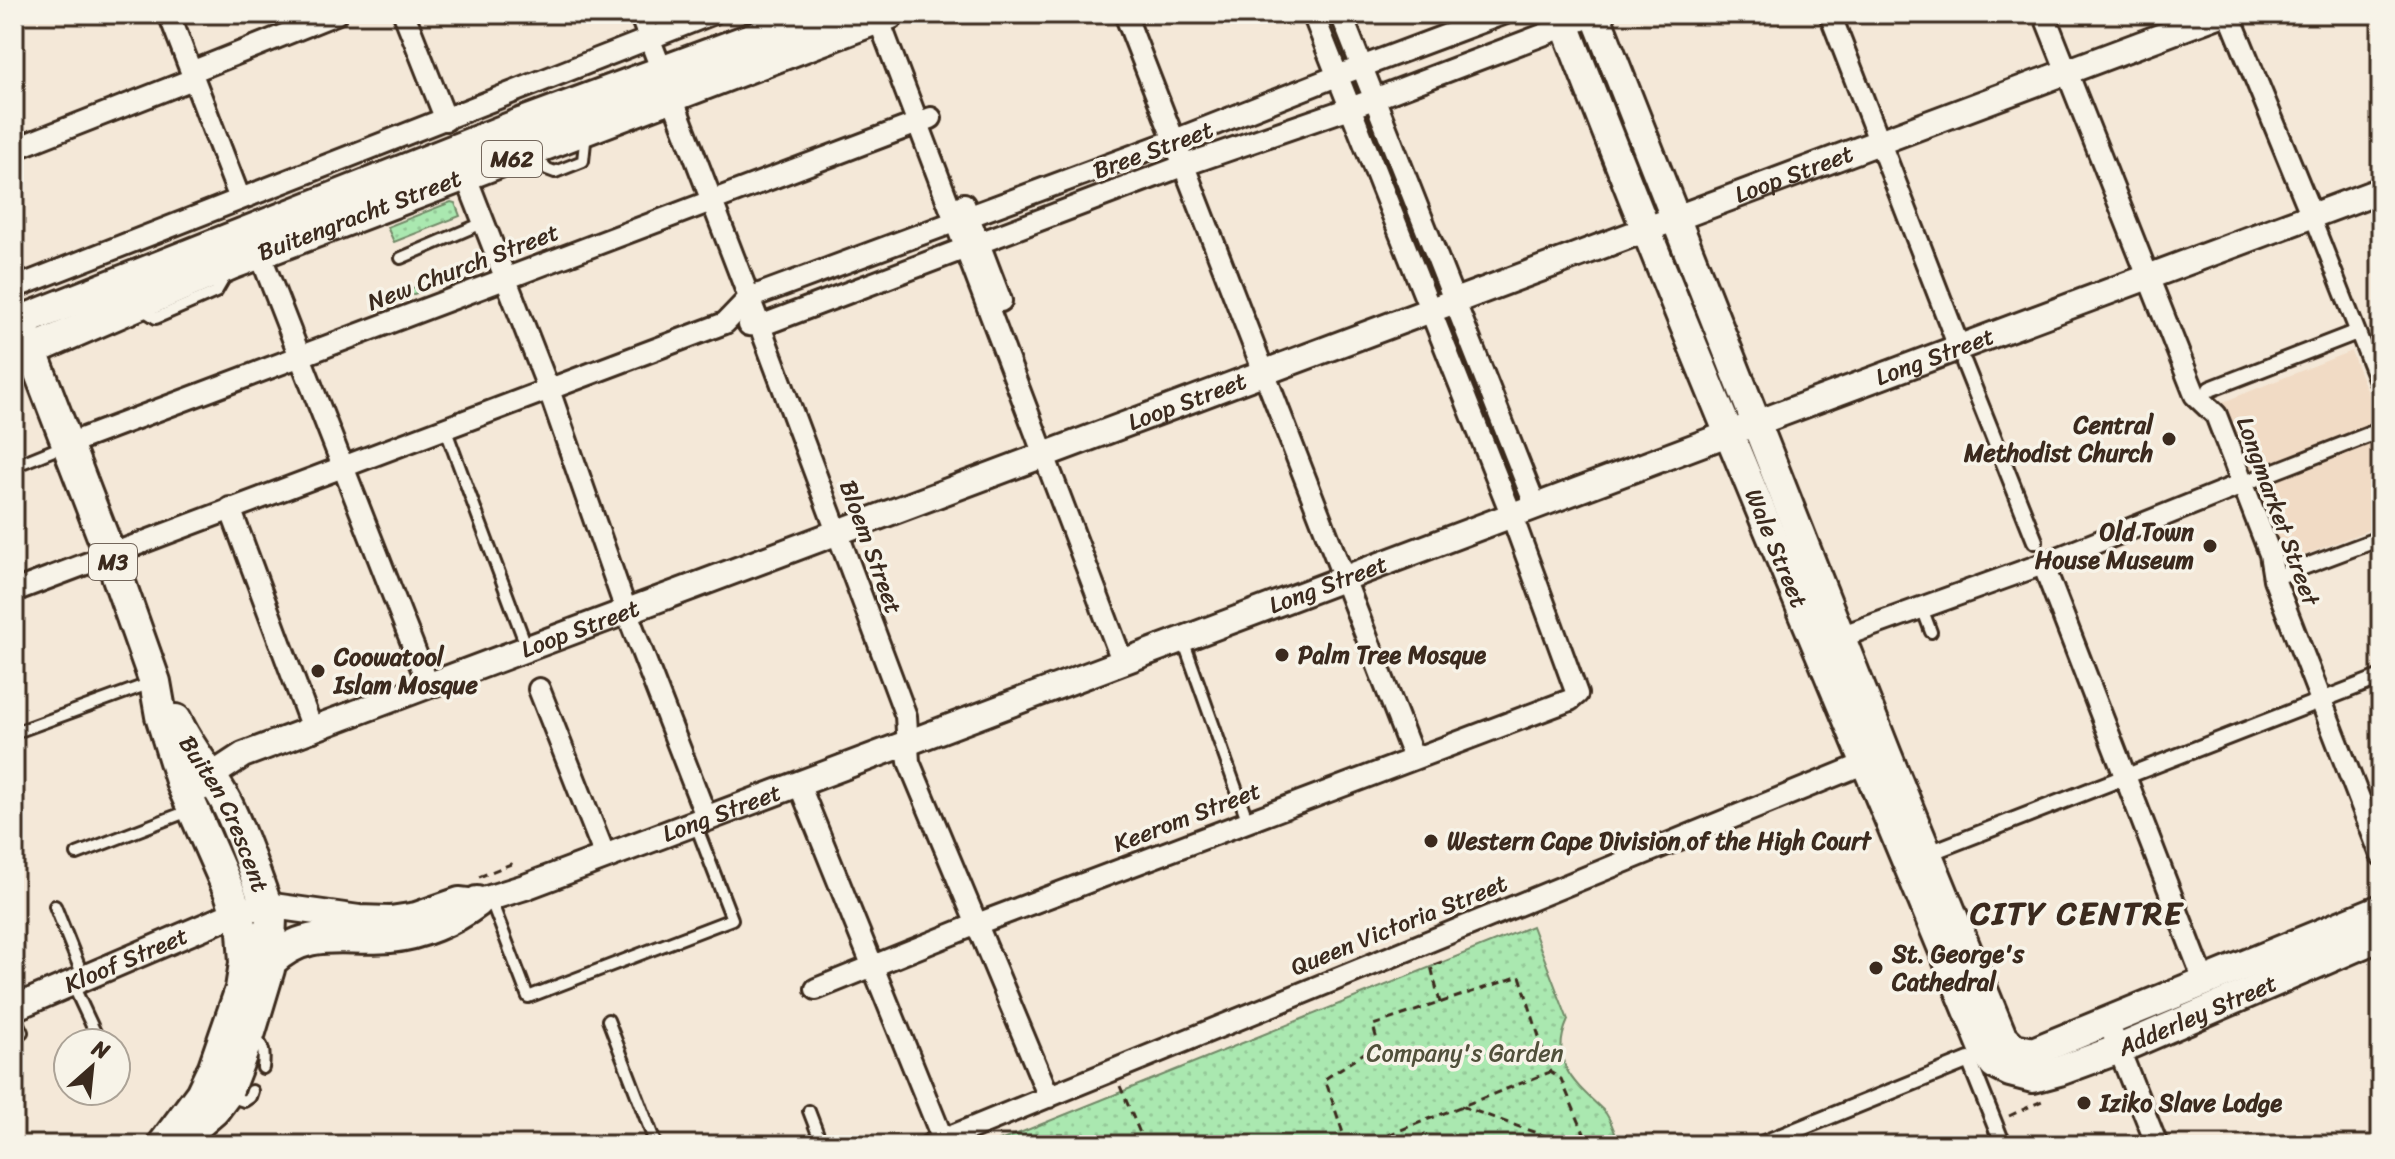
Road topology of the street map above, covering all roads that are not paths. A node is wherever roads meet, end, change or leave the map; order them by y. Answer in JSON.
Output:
{"nodes":[{"id":1,"x":169,"y":14,"type":"edge"},
{"id":2,"x":336,"y":14,"type":"edge"},
{"id":3,"x":404,"y":14,"type":"edge"},
{"id":4,"x":640,"y":14,"type":"edge"},
{"id":5,"x":712,"y":14,"type":"edge"},
{"id":6,"x":818,"y":14,"type":"edge"},
{"id":7,"x":1125,"y":14,"type":"edge"},
{"id":8,"x":1313,"y":14,"type":"edge"},
{"id":9,"x":1341,"y":14,"type":"edge"},
{"id":10,"x":1503,"y":14,"type":"edge"},
{"id":11,"x":1596,"y":14,"type":"edge"},
{"id":12,"x":1830,"y":14,"type":"edge"},
{"id":13,"x":2044,"y":14,"type":"edge"},
{"id":14,"x":2221,"y":14,"type":"edge"},
{"id":15,"x":2229,"y":14,"type":"edge"},
{"id":16,"x":886,"y":15,"type":"edge"},
{"id":17,"x":1564,"y":21,"type":"edge"},
{"id":18,"x":650,"y":38,"type":"junction"},
{"id":19,"x":1362,"y":66,"type":"junction"},
{"id":20,"x":2067,"y":71,"type":"junction"},
{"id":21,"x":192,"y":75,"type":"junction"},
{"id":22,"x":1337,"y":76,"type":"junction"},
{"id":23,"x":667,"y":83,"type":"junction"},
{"id":24,"x":1374,"y":99,"type":"junction"},
{"id":25,"x":1350,"y":108,"type":"junction"},
{"id":26,"x":446,"y":120,"type":"junction"},
{"id":27,"x":925,"y":120,"type":"junction"},
{"id":28,"x":1175,"y":140,"type":"junction"},
{"id":29,"x":1880,"y":142,"type":"junction"},
{"id":30,"x":14,"y":149,"type":"edge"},
{"id":31,"x":1185,"y":165,"type":"junction"},
{"id":32,"x":466,"y":177,"type":"junction"},
{"id":33,"x":2381,"y":190,"type":"edge"},
{"id":34,"x":240,"y":199,"type":"junction"},
{"id":35,"x":712,"y":200,"type":"junction"},
{"id":36,"x":2312,"y":216,"type":"junction"},
{"id":37,"x":1676,"y":219,"type":"junction"},
{"id":38,"x":962,"y":220,"type":"junction"},
{"id":39,"x":485,"y":222,"type":"junction"},
{"id":40,"x":1646,"y":230,"type":"junction"},
{"id":41,"x":972,"y":246,"type":"junction"},
{"id":42,"x":260,"y":254,"type":"junction"},
{"id":43,"x":401,"y":258,"type":"dead end"},
{"id":44,"x":2148,"y":277,"type":"junction"},
{"id":45,"x":506,"y":278,"type":"junction"},
{"id":46,"x":14,"y":288,"type":"edge"},
{"id":47,"x":749,"y":298,"type":"junction"},
{"id":48,"x":1455,"y":302,"type":"junction"},
{"id":49,"x":1430,"y":311,"type":"junction"},
{"id":50,"x":17,"y":322,"type":"edge"},
{"id":51,"x":725,"y":323,"type":"junction"},
{"id":52,"x":760,"y":326,"type":"junction"},
{"id":53,"x":2357,"y":332,"type":"junction"},
{"id":54,"x":23,"y":354,"type":"edge"},
{"id":55,"x":1961,"y":355,"type":"junction"},
{"id":56,"x":301,"y":356,"type":"junction"},
{"id":57,"x":1264,"y":374,"type":"junction"},
{"id":58,"x":549,"y":390,"type":"junction"},
{"id":59,"x":2381,"y":391,"type":"edge"},
{"id":60,"x":2203,"y":392,"type":"junction"},
{"id":61,"x":1757,"y":422,"type":"junction"},
{"id":62,"x":445,"y":428,"type":"junction"},
{"id":63,"x":2381,"y":430,"type":"edge"},
{"id":64,"x":1728,"y":434,"type":"junction"},
{"id":65,"x":68,"y":444,"type":"junction"},
{"id":66,"x":1051,"y":454,"type":"junction"},
{"id":67,"x":14,"y":466,"type":"edge"},
{"id":68,"x":343,"y":466,"type":"junction"},
{"id":69,"x":2242,"y":484,"type":"junction"},
{"id":70,"x":1536,"y":507,"type":"junction"},
{"id":71,"x":230,"y":508,"type":"junction"},
{"id":72,"x":1512,"y":516,"type":"junction"},
{"id":73,"x":838,"y":533,"type":"junction"},
{"id":74,"x":2381,"y":538,"type":"edge"},
{"id":75,"x":2035,"y":541,"type":"dead end"},
{"id":76,"x":110,"y":555,"type":"junction"},
{"id":77,"x":2043,"y":564,"type":"junction"},
{"id":78,"x":2279,"y":576,"type":"junction"},
{"id":79,"x":1345,"y":578,"type":"junction"},
{"id":80,"x":14,"y":591,"type":"edge"},
{"id":81,"x":1922,"y":608,"type":"junction"},
{"id":82,"x":627,"y":613,"type":"junction"},
{"id":83,"x":1931,"y":632,"type":"dead end"},
{"id":84,"x":1183,"y":640,"type":"junction"},
{"id":85,"x":1829,"y":641,"type":"junction"},
{"id":86,"x":528,"y":650,"type":"junction"},
{"id":87,"x":1128,"y":661,"type":"junction"},
{"id":88,"x":2381,"y":677,"type":"edge"},
{"id":89,"x":155,"y":682,"type":"junction"},
{"id":90,"x":429,"y":687,"type":"junction"},
{"id":91,"x":539,"y":689,"type":"dead end"},
{"id":92,"x":2321,"y":700,"type":"junction"},
{"id":93,"x":313,"y":731,"type":"junction"},
{"id":94,"x":14,"y":733,"type":"edge"},
{"id":95,"x":909,"y":742,"type":"junction"},
{"id":96,"x":1414,"y":759,"type":"junction"},
{"id":97,"x":1877,"y":759,"type":"junction"},
{"id":98,"x":211,"y":776,"type":"junction"},
{"id":99,"x":2125,"y":776,"type":"junction"},
{"id":100,"x":799,"y":784,"type":"junction"},
{"id":101,"x":197,"y":819,"type":"junction"},
{"id":102,"x":701,"y":821,"type":"junction"},
{"id":103,"x":1248,"y":822,"type":"junction"},
{"id":104,"x":1937,"y":850,"type":"dead end"},
{"id":105,"x":77,"y":854,"type":"dead end"},
{"id":106,"x":2381,"y":855,"type":"edge"},
{"id":107,"x":605,"y":856,"type":"junction"},
{"id":108,"x":480,"y":893,"type":"junction"},
{"id":109,"x":55,"y":906,"type":"dead end"},
{"id":110,"x":252,"y":909,"type":"junction"},
{"id":111,"x":2381,"y":909,"type":"edge"},
{"id":112,"x":977,"y":924,"type":"junction"},
{"id":113,"x":2381,"y":936,"type":"edge"},
{"id":114,"x":270,"y":962,"type":"junction"},
{"id":115,"x":874,"y":967,"type":"junction"},
{"id":116,"x":78,"y":981,"type":"junction"},
{"id":117,"x":2205,"y":983,"type":"junction"},
{"id":118,"x":816,"y":989,"type":"dead end"},
{"id":119,"x":14,"y":1008,"type":"edge"},
{"id":120,"x":14,"y":1016,"type":"edge"},
{"id":121,"x":608,"y":1020,"type":"dead end"},
{"id":122,"x":94,"y":1027,"type":"edge"},
{"id":123,"x":239,"y":1028,"type":"junction"},
{"id":124,"x":22,"y":1032,"type":"dead end"},
{"id":125,"x":2114,"y":1036,"type":"junction"},
{"id":126,"x":2012,"y":1060,"type":"joint"},
{"id":127,"x":263,"y":1068,"type":"dead end"},
{"id":128,"x":1049,"y":1097,"type":"junction"},
{"id":129,"x":809,"y":1111,"type":"dead end"},
{"id":130,"x":937,"y":1142,"type":"edge"},
{"id":131,"x":163,"y":1145,"type":"edge"},
{"id":132,"x":656,"y":1145,"type":"edge"},
{"id":133,"x":822,"y":1145,"type":"edge"},
{"id":134,"x":1759,"y":1145,"type":"edge"},
{"id":135,"x":2003,"y":1145,"type":"edge"},
{"id":136,"x":2157,"y":1145,"type":"edge"}],
"edges":[{"from":1,"to":21,"type":"street"},
{"from":2,"to":21,"type":"street"},
{"from":3,"to":26,"type":"street"},
{"from":4,"to":18,"type":"street","name":"Bloem Street"},
{"from":5,"to":18,"type":"street"},
{"from":6,"to":23,"type":"main road","name":"Buitengracht Street","number":"M62"},
{"from":7,"to":28,"type":"street"},
{"from":8,"to":22,"type":"street"},
{"from":9,"to":19,"type":"street"},
{"from":10,"to":19,"type":"street","name":"Bree Street"},
{"from":11,"to":17,"type":"street","name":"Bree Street"},
{"from":11,"to":37,"type":"main road","name":"Wale Street"},
{"from":12,"to":29,"type":"street"},
{"from":13,"to":20,"type":"street","name":"Longmarket Street"},
{"from":14,"to":20,"type":"street","name":"Loop Street"},
{"from":15,"to":36,"type":"street"},
{"from":16,"to":23,"type":"main road","name":"Buitengracht Street","number":"M62"},
{"from":16,"to":27,"type":"street"},
{"from":17,"to":24,"type":"street","name":"Bree Street"},
{"from":17,"to":40,"type":"main road","name":"Wale Street"},
{"from":18,"to":23,"type":"street","name":"Bloem Street"},
{"from":18,"to":26,"type":"street"},
{"from":19,"to":22,"type":"street","name":"Bree Street"},
{"from":19,"to":24,"type":"street"},
{"from":20,"to":29,"type":"street","name":"Loop Street"},
{"from":20,"to":44,"type":"street","name":"Longmarket Street"},
{"from":21,"to":30,"type":"street"},
{"from":21,"to":34,"type":"street"},
{"from":22,"to":25,"type":"street"},
{"from":22,"to":28,"type":"street","name":"Bree Street"},
{"from":23,"to":32,"type":"main road","name":"Buitengracht Street","number":"M62"},
{"from":23,"to":35,"type":"street","name":"Bloem Street"},
{"from":23,"to":50,"type":"main road","name":"Buitengracht Street","number":"M62"},
{"from":24,"to":25,"type":"street","name":"Bree Street"},
{"from":24,"to":48,"type":"street"},
{"from":25,"to":31,"type":"street","name":"Bree Street"},
{"from":25,"to":49,"type":"street"},
{"from":26,"to":34,"type":"street"},
{"from":27,"to":35,"type":"street","name":"New Church Street"},
{"from":27,"to":38,"type":"street"},
{"from":28,"to":31,"type":"street"},
{"from":28,"to":38,"type":"street","name":"Bree Street"},
{"from":29,"to":37,"type":"street","name":"Loop Street"},
{"from":29,"to":55,"type":"street"},
{"from":31,"to":41,"type":"street","name":"Bree Street"},
{"from":31,"to":57,"type":"street"},
{"from":32,"to":39,"type":"street"},
{"from":32,"to":42,"type":"main road","name":"Buitengracht Street","number":"M62"},
{"from":33,"to":36,"type":"street","name":"Long Street"},
{"from":34,"to":46,"type":"street"},
{"from":35,"to":45,"type":"street","name":"New Church Street"},
{"from":35,"to":47,"type":"street","name":"Bloem Street"},
{"from":36,"to":44,"type":"street","name":"Long Street"},
{"from":36,"to":53,"type":"street"},
{"from":37,"to":40,"type":"street","name":"Loop Street"},
{"from":37,"to":61,"type":"main road","name":"Wale Street"},
{"from":38,"to":41,"type":"street"},
{"from":38,"to":47,"type":"street","name":"Bree Street"},
{"from":39,"to":43,"type":"lane"},
{"from":39,"to":45,"type":"street"},
{"from":40,"to":48,"type":"street","name":"Loop Street"},
{"from":40,"to":64,"type":"main road","name":"Wale Street"},
{"from":41,"to":52,"type":"street","name":"Bree Street"},
{"from":41,"to":66,"type":"street"},
{"from":42,"to":54,"type":"main road","name":"Buitengracht Street","number":"M62"},
{"from":42,"to":56,"type":"street"},
{"from":44,"to":55,"type":"street","name":"Long Street"},
{"from":44,"to":60,"type":"street","name":"Longmarket Street"},
{"from":45,"to":56,"type":"street","name":"New Church Street"},
{"from":45,"to":58,"type":"street"},
{"from":47,"to":51,"type":"street","name":"Bree Street"},
{"from":47,"to":52,"type":"street","name":"Bloem Street"},
{"from":48,"to":49,"type":"street","name":"Loop Street"},
{"from":48,"to":70,"type":"street"},
{"from":49,"to":57,"type":"street","name":"Loop Street"},
{"from":49,"to":72,"type":"street"},
{"from":50,"to":54,"type":"main road","name":"Buiten Crescent","number":"M3"},
{"from":51,"to":52,"type":"street","name":"Bree Street"},
{"from":51,"to":58,"type":"street","name":"Bree Street"},
{"from":52,"to":73,"type":"street","name":"Bloem Street"},
{"from":53,"to":59,"type":"street"},
{"from":53,"to":60,"type":"street"},
{"from":54,"to":65,"type":"main road","name":"Buiten Crescent","number":"M3"},
{"from":55,"to":61,"type":"street","name":"Long Street"},
{"from":55,"to":75,"type":"street"},
{"from":56,"to":65,"type":"street","name":"New Church Street"},
{"from":56,"to":68,"type":"street"},
{"from":57,"to":66,"type":"street","name":"Loop Street"},
{"from":57,"to":79,"type":"street"},
{"from":58,"to":62,"type":"street","name":"Bree Street"},
{"from":58,"to":82,"type":"street"},
{"from":60,"to":69,"type":"street","name":"Longmarket Street"},
{"from":61,"to":64,"type":"street","name":"Long Street"},
{"from":61,"to":85,"type":"main road","name":"Wale Street"},
{"from":62,"to":68,"type":"street","name":"Bree Street"},
{"from":62,"to":86,"type":"lane"},
{"from":63,"to":69,"type":"street"},
{"from":64,"to":70,"type":"street","name":"Long Street"},
{"from":64,"to":85,"type":"main road","name":"Wale Street"},
{"from":65,"to":67,"type":"lane","name":"New Church Street"},
{"from":65,"to":76,"type":"main road","name":"Buiten Crescent","number":"M3"},
{"from":66,"to":73,"type":"street","name":"Loop Street"},
{"from":66,"to":87,"type":"street"},
{"from":68,"to":71,"type":"street","name":"Bree Street"},
{"from":68,"to":90,"type":"street"},
{"from":69,"to":77,"type":"street"},
{"from":69,"to":78,"type":"street","name":"Longmarket Street"},
{"from":70,"to":72,"type":"street","name":"Long Street"},
{"from":71,"to":76,"type":"street","name":"Bree Street"},
{"from":71,"to":93,"type":"street"},
{"from":72,"to":79,"type":"street","name":"Long Street"},
{"from":72,"to":96,"type":"street","name":"Keerom Street"},
{"from":73,"to":82,"type":"street","name":"Loop Street"},
{"from":73,"to":95,"type":"street","name":"Bloem Street"},
{"from":74,"to":78,"type":"street"},
{"from":76,"to":80,"type":"street","name":"Bree Street"},
{"from":76,"to":89,"type":"main road","name":"Buiten Crescent","number":"M3"},
{"from":77,"to":81,"type":"street"},
{"from":77,"to":99,"type":"street"},
{"from":78,"to":92,"type":"street","name":"Longmarket Street"},
{"from":79,"to":84,"type":"street","name":"Long Street"},
{"from":79,"to":96,"type":"street"},
{"from":81,"to":83,"type":"lane"},
{"from":81,"to":85,"type":"street"},
{"from":82,"to":86,"type":"street","name":"Loop Street"},
{"from":82,"to":102,"type":"street"},
{"from":84,"to":87,"type":"street","name":"Long Street"},
{"from":84,"to":103,"type":"lane"},
{"from":85,"to":97,"type":"main road","name":"Wale Street"},
{"from":86,"to":90,"type":"street","name":"Loop Street"},
{"from":87,"to":95,"type":"street","name":"Long Street"},
{"from":88,"to":92,"type":"street"},
{"from":89,"to":94,"type":"lane"},
{"from":89,"to":98,"type":"main road","name":"Buiten Crescent","number":"M3"},
{"from":89,"to":101,"type":"main road","name":"Buiten Crescent","number":"M3"},
{"from":90,"to":93,"type":"street","name":"Loop Street"},
{"from":91,"to":107,"type":"street"},
{"from":92,"to":99,"type":"street"},
{"from":92,"to":106,"type":"street","name":"Longmarket Street"},
{"from":93,"to":98,"type":"street","name":"Loop Street"},
{"from":95,"to":100,"type":"street","name":"Long Street"},
{"from":95,"to":112,"type":"street","name":"Bloem Street"},
{"from":96,"to":103,"type":"street","name":"Keerom Street"},
{"from":97,"to":126,"type":"main road","name":"Wale Street"},
{"from":97,"to":128,"type":"street","name":"Queen Victoria Street"},
{"from":98,"to":101,"type":"street"},
{"from":98,"to":110,"type":"main road","name":"Buiten Crescent","number":"M3"},
{"from":99,"to":104,"type":"street"},
{"from":99,"to":117,"type":"street"},
{"from":100,"to":102,"type":"street","name":"Long Street"},
{"from":100,"to":115,"type":"street"},
{"from":101,"to":105,"type":"lane"},
{"from":101,"to":110,"type":"main road","name":"Buiten Crescent","number":"M3"},
{"from":102,"to":107,"type":"street","name":"Long Street"},
{"from":102,"to":108,"type":"lane"},
{"from":103,"to":112,"type":"street","name":"Keerom Street"},
{"from":107,"to":108,"type":"street","name":"Long Street"},
{"from":108,"to":110,"type":"street","name":"Long Street"},
{"from":108,"to":114,"type":"main road"},
{"from":109,"to":116,"type":"lane"},
{"from":110,"to":114,"type":"main road","number":"M3"},
{"from":110,"to":116,"type":"street","name":"Kloof Street"},
{"from":110,"to":123,"type":"main road","number":"M3"},
{"from":111,"to":117,"type":"main road","name":"Adderley Street"},
{"from":112,"to":115,"type":"street","name":"Keerom Street"},
{"from":112,"to":128,"type":"street","name":"Bloem Street"},
{"from":113,"to":125,"type":"main road","name":"Adderley Street"},
{"from":114,"to":123,"type":"main road","number":"M3"},
{"from":115,"to":118,"type":"street","name":"Keerom Street"},
{"from":115,"to":130,"type":"street"},
{"from":116,"to":119,"type":"street","name":"Kloof Street"},
{"from":116,"to":122,"type":"lane"},
{"from":117,"to":125,"type":"main road","name":"Adderley Street"},
{"from":120,"to":124,"type":"lane"},
{"from":121,"to":132,"type":"lane"},
{"from":123,"to":127,"type":"lane"},
{"from":123,"to":131,"type":"main road","number":"M3"},
{"from":125,"to":126,"type":"main road","name":"Adderley Street"},
{"from":125,"to":136,"type":"street"},
{"from":128,"to":130,"type":"street","name":"Queen Victoria Street"},
{"from":129,"to":133,"type":"lane"},
{"from":134,"to":135,"type":"street"}]}
